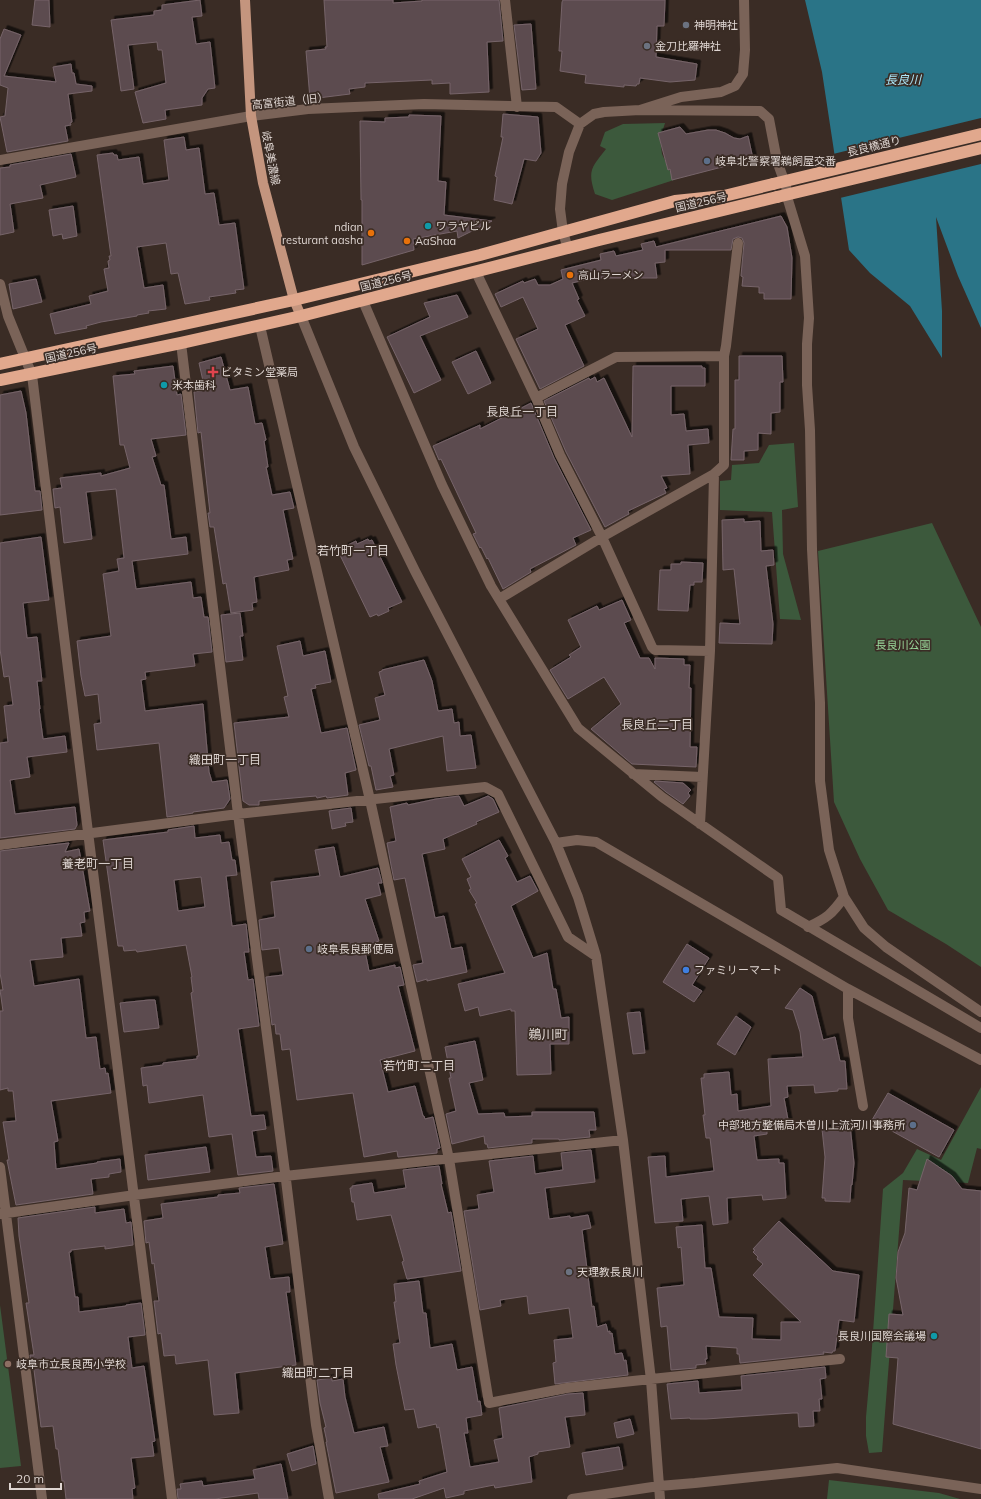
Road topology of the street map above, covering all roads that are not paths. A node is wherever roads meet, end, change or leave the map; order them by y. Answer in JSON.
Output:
{"nodes":[{"id":1,"x":245,"y":0,"type":"edge"},
{"id":2,"x":505,"y":0,"type":"edge"},
{"id":3,"x":744,"y":0,"type":"edge"},
{"id":4,"x":517,"y":107,"type":"junction"},
{"id":5,"x":640,"y":110,"type":"junction"},
{"id":6,"x":251,"y":116,"type":"junction"},
{"id":7,"x":580,"y":124,"type":"junction"},
{"id":8,"x":981,"y":134,"type":"edge"},
{"id":9,"x":981,"y":148,"type":"edge"},
{"id":10,"x":0,"y":160,"type":"edge"},
{"id":11,"x":774,"y":184,"type":"joint"},
{"id":12,"x":563,"y":232,"type":"junction"},
{"id":13,"x":738,"y":243,"type":"dead end"},
{"id":14,"x":568,"y":248,"type":"junction"},
{"id":15,"x":476,"y":272,"type":"junction"},
{"id":16,"x":0,"y":284,"type":"edge"},
{"id":17,"x":294,"y":300,"type":"junction"},
{"id":18,"x":363,"y":301,"type":"junction"},
{"id":19,"x":301,"y":316,"type":"junction"},
{"id":20,"x":4,"y":317,"type":"edge"},
{"id":21,"x":260,"y":326,"type":"junction"},
{"id":22,"x":181,"y":343,"type":"junction"},
{"id":23,"x":724,"y":356,"type":"junction"},
{"id":24,"x":25,"y":359,"type":"junction"},
{"id":25,"x":0,"y":364,"type":"edge"},
{"id":26,"x":32,"y":375,"type":"junction"},
{"id":27,"x":0,"y":380,"type":"edge"},
{"id":28,"x":536,"y":398,"type":"junction"},
{"id":29,"x":714,"y":474,"type":"junction"},
{"id":30,"x":602,"y":537,"type":"junction"},
{"id":31,"x":499,"y":598,"type":"junction"},
{"id":32,"x":710,"y":651,"type":"junction"},
{"id":33,"x":633,"y":774,"type":"junction"},
{"id":34,"x":702,"y":777,"type":"junction"},
{"id":35,"x":370,"y":800,"type":"junction"},
{"id":36,"x":238,"y":814,"type":"junction"},
{"id":37,"x":700,"y":824,"type":"junction"},
{"id":38,"x":88,"y":832,"type":"junction"},
{"id":39,"x":556,"y":843,"type":"junction"},
{"id":40,"x":0,"y":845,"type":"edge"},
{"id":41,"x":844,"y":897,"type":"junction"},
{"id":42,"x":808,"y":926,"type":"junction"},
{"id":43,"x":596,"y":956,"type":"junction"},
{"id":44,"x":848,"y":989,"type":"junction"},
{"id":45,"x":981,"y":1012,"type":"edge"},
{"id":46,"x":981,"y":1028,"type":"edge"},
{"id":47,"x":981,"y":1060,"type":"edge"},
{"id":48,"x":863,"y":1106,"type":"dead end"},
{"id":49,"x":623,"y":1140,"type":"junction"},
{"id":50,"x":448,"y":1159,"type":"junction"},
{"id":51,"x":0,"y":1166,"type":"edge"},
{"id":52,"x":285,"y":1176,"type":"junction"},
{"id":53,"x":134,"y":1195,"type":"junction"},
{"id":54,"x":3,"y":1214,"type":"edge"},
{"id":55,"x":840,"y":1359,"type":"dead end"},
{"id":56,"x":651,"y":1380,"type":"junction"},
{"id":57,"x":659,"y":1486,"type":"junction"},
{"id":58,"x":981,"y":1489,"type":"edge"},
{"id":59,"x":42,"y":1499,"type":"edge"},
{"id":60,"x":172,"y":1499,"type":"edge"},
{"id":61,"x":329,"y":1499,"type":"edge"},
{"id":62,"x":572,"y":1499,"type":"edge"},
{"id":63,"x":660,"y":1499,"type":"edge"}],
"edges":[{"from":1,"to":6,"type":"main road","name":"岐阜美濃線"},
{"from":2,"to":4,"type":"street"},
{"from":3,"to":5,"type":"street"},
{"from":4,"to":6,"type":"street","name":"高富街道（旧）"},
{"from":4,"to":7,"type":"street","name":"高富街道（旧）"},
{"from":5,"to":7,"type":"street"},
{"from":5,"to":41,"type":"street"},
{"from":6,"to":10,"type":"street","name":"高富街道（旧）"},
{"from":6,"to":17,"type":"main road","name":"岐阜美濃線"},
{"from":7,"to":12,"type":"street"},
{"from":8,"to":11,"type":"highway","name":"長良橋通り","bridge":true},
{"from":9,"to":14,"type":"highway","name":"国道256号","bridge":true},
{"from":11,"to":12,"type":"highway","name":"国道256号"},
{"from":12,"to":14,"type":"street"},
{"from":12,"to":17,"type":"highway","name":"国道256号"},
{"from":13,"to":23,"type":"street"},
{"from":14,"to":15,"type":"highway","name":"国道256号"},
{"from":15,"to":18,"type":"highway","name":"国道256号"},
{"from":15,"to":28,"type":"street"},
{"from":16,"to":20,"type":"street"},
{"from":17,"to":19,"type":"main road","name":"岐阜美濃線"},
{"from":17,"to":24,"type":"highway","name":"国道256号"},
{"from":18,"to":19,"type":"highway","name":"国道256号"},
{"from":18,"to":31,"type":"street"},
{"from":19,"to":21,"type":"highway","name":"国道256号"},
{"from":19,"to":39,"type":"street"},
{"from":20,"to":24,"type":"street"},
{"from":21,"to":22,"type":"highway","name":"国道256号"},
{"from":21,"to":35,"type":"street"},
{"from":22,"to":26,"type":"highway","name":"国道256号"},
{"from":22,"to":36,"type":"street"},
{"from":23,"to":28,"type":"street"},
{"from":23,"to":29,"type":"street"},
{"from":24,"to":25,"type":"highway","name":"国道256号"},
{"from":24,"to":26,"type":"street"},
{"from":26,"to":27,"type":"highway","name":"国道256号"},
{"from":26,"to":38,"type":"street"},
{"from":28,"to":30,"type":"street"},
{"from":29,"to":30,"type":"street"},
{"from":29,"to":32,"type":"street"},
{"from":30,"to":31,"type":"street"},
{"from":30,"to":32,"type":"street"},
{"from":31,"to":33,"type":"street"},
{"from":32,"to":34,"type":"street"},
{"from":33,"to":34,"type":"street"},
{"from":33,"to":37,"type":"street"},
{"from":34,"to":37,"type":"street"},
{"from":35,"to":36,"type":"street"},
{"from":35,"to":43,"type":"street"},
{"from":35,"to":50,"type":"street"},
{"from":36,"to":38,"type":"street"},
{"from":36,"to":52,"type":"street"},
{"from":37,"to":42,"type":"street"},
{"from":38,"to":40,"type":"street"},
{"from":38,"to":53,"type":"street"},
{"from":39,"to":43,"type":"street"},
{"from":39,"to":44,"type":"street"},
{"from":41,"to":42,"type":"street"},
{"from":41,"to":45,"type":"street"},
{"from":42,"to":46,"type":"street"},
{"from":43,"to":49,"type":"street"},
{"from":44,"to":47,"type":"street"},
{"from":44,"to":48,"type":"street"},
{"from":49,"to":50,"type":"street"},
{"from":49,"to":56,"type":"street"},
{"from":50,"to":52,"type":"street"},
{"from":50,"to":56,"type":"street"},
{"from":51,"to":54,"type":"street"},
{"from":52,"to":53,"type":"street"},
{"from":52,"to":61,"type":"street"},
{"from":53,"to":54,"type":"street"},
{"from":53,"to":60,"type":"street"},
{"from":54,"to":59,"type":"street"},
{"from":55,"to":56,"type":"street"},
{"from":56,"to":57,"type":"street"},
{"from":57,"to":58,"type":"street"},
{"from":57,"to":62,"type":"street"},
{"from":57,"to":63,"type":"street"}]}
